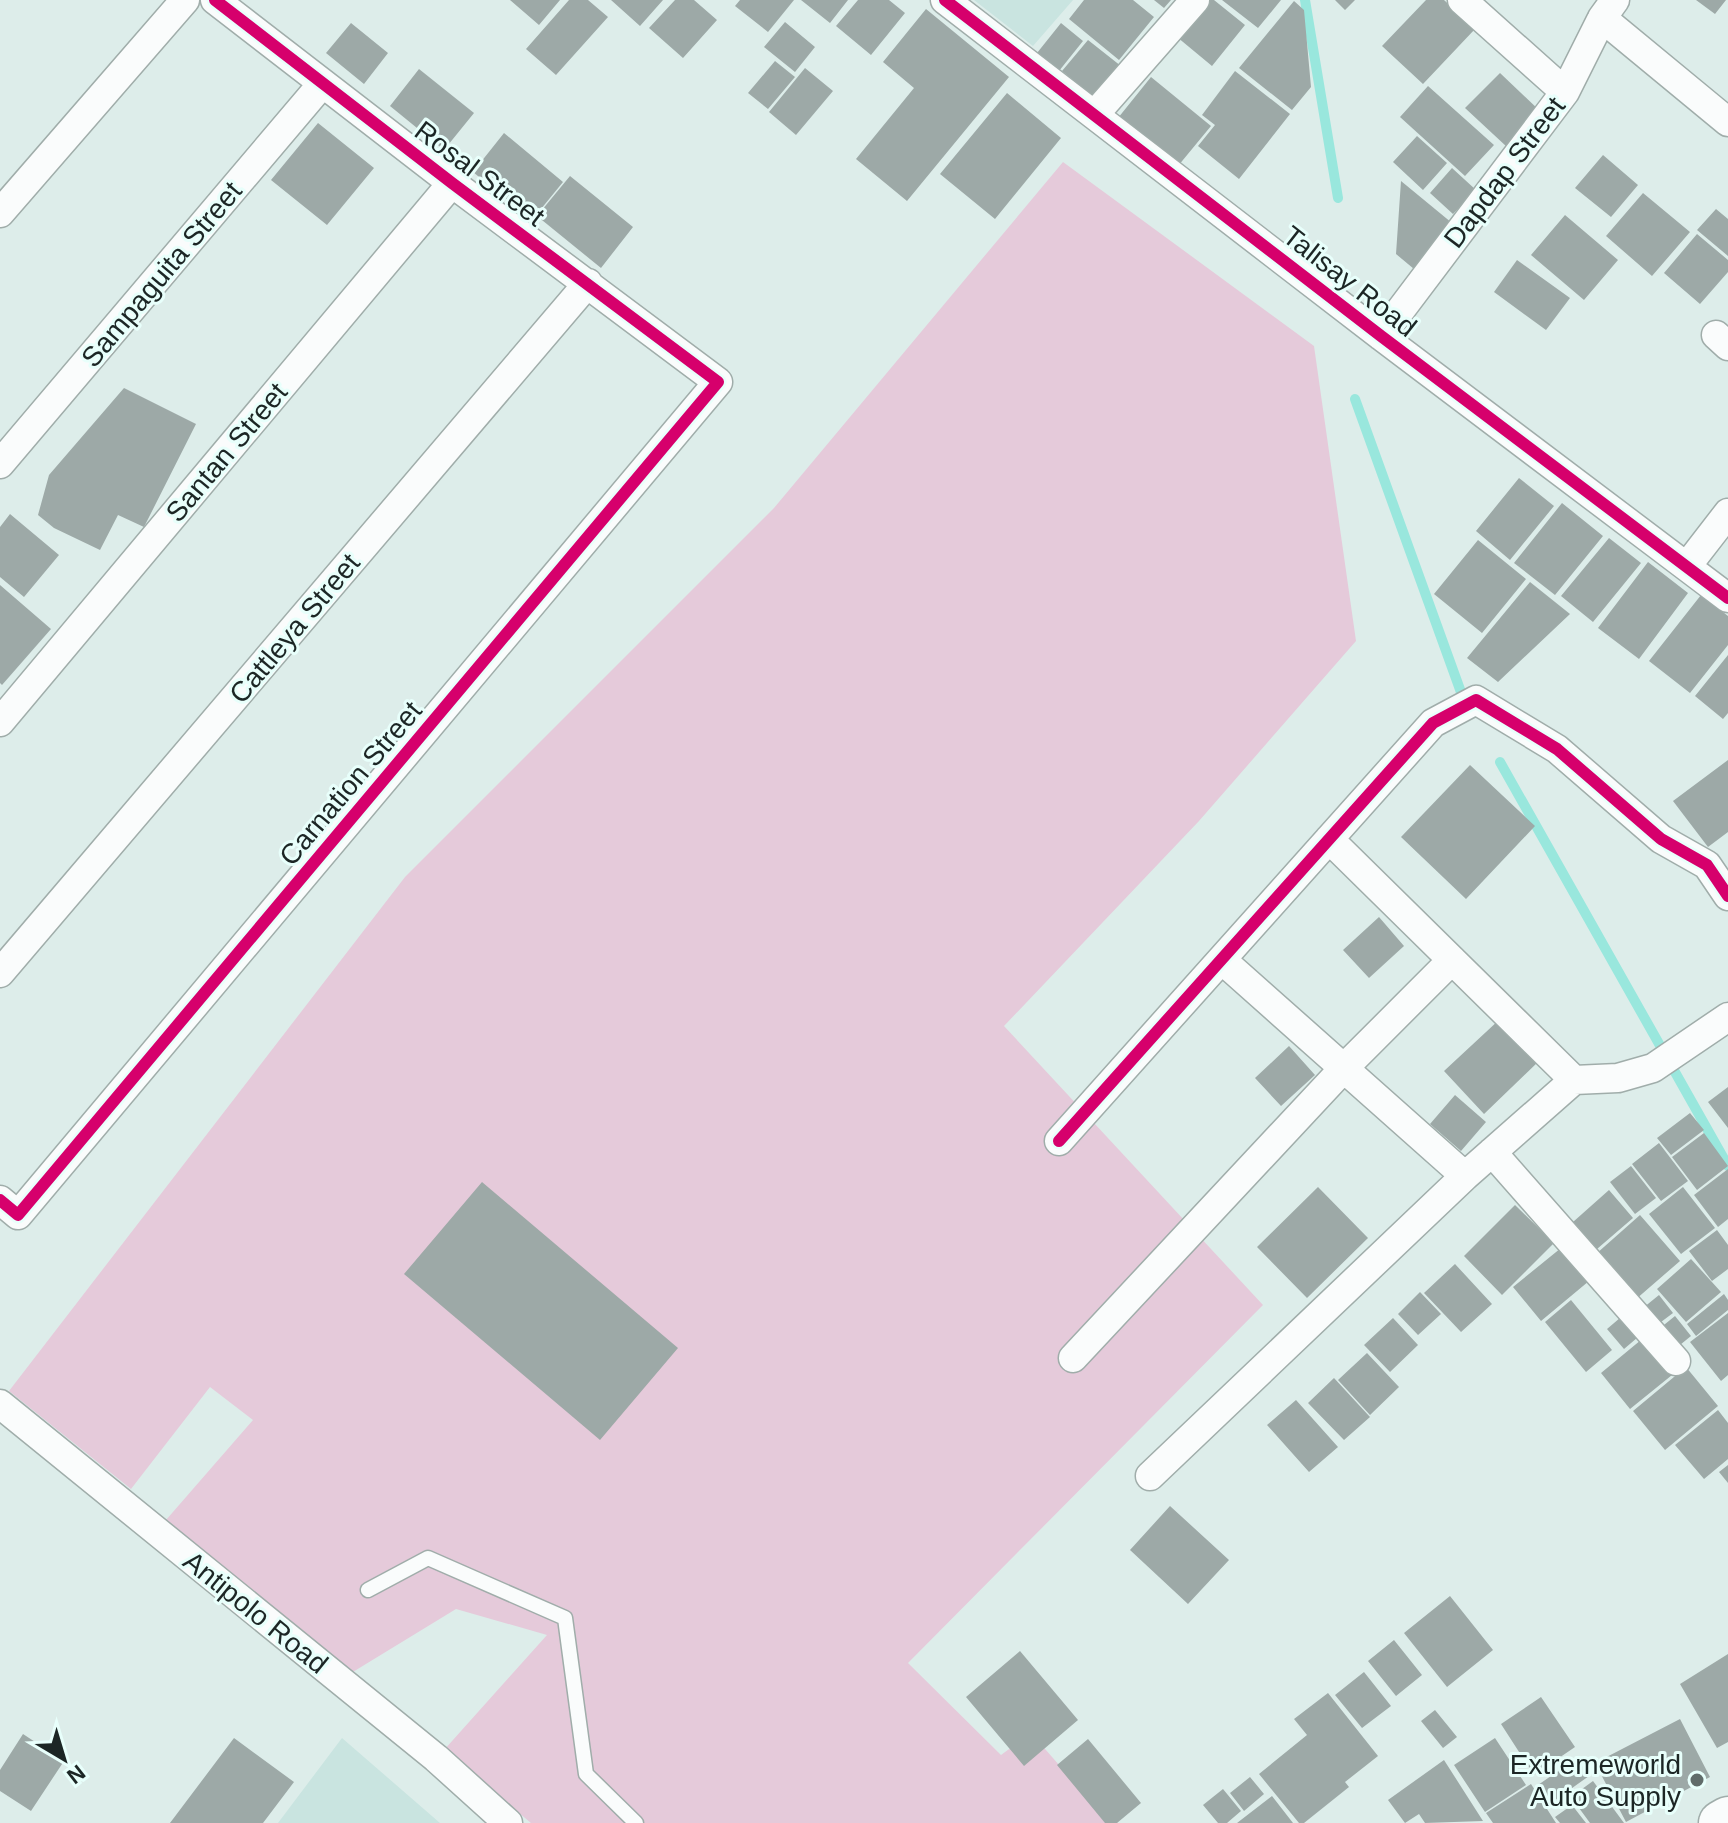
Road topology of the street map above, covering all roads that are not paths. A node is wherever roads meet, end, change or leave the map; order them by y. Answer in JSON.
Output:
{"nodes":[{"id":1,"x":185,"y":0,"type":"edge"},
{"id":2,"x":215,"y":0,"type":"edge"},
{"id":3,"x":945,"y":0,"type":"edge"},
{"id":4,"x":1195,"y":0,"type":"edge"},
{"id":5,"x":1462,"y":0,"type":"edge"},
{"id":6,"x":1608,"y":9,"type":"edge"},
{"id":7,"x":322,"y":84,"type":"junction"},
{"id":8,"x":1565,"y":92,"type":"junction"},
{"id":9,"x":1722,"y":105,"type":"edge"},
{"id":10,"x":1095,"y":114,"type":"junction"},
{"id":11,"x":452,"y":183,"type":"junction"},
{"id":12,"x":0,"y":213,"type":"edge"},
{"id":13,"x":588,"y":283,"type":"junction"},
{"id":14,"x":1381,"y":336,"type":"junction"},
{"id":15,"x":718,"y":382,"type":"joint"},
{"id":16,"x":0,"y":464,"type":"edge"},
{"id":17,"x":1728,"y":513,"type":"edge"},
{"id":18,"x":1687,"y":566,"type":"junction"},
{"id":19,"x":1728,"y":598,"type":"edge"},
{"id":20,"x":0,"y":722,"type":"edge"},
{"id":21,"x":1329,"y":839,"type":"junction"},
{"id":22,"x":1728,"y":896,"type":"edge"},
{"id":23,"x":1222,"y":960,"type":"junction"},
{"id":24,"x":1452,"y":960,"type":"junction"},
{"id":25,"x":0,"y":973,"type":"edge"},
{"id":26,"x":1728,"y":1017,"type":"edge"},
{"id":27,"x":1344,"y":1068,"type":"junction"},
{"id":28,"x":1574,"y":1080,"type":"junction"},
{"id":29,"x":1059,"y":1141,"type":"dead end"},
{"id":30,"x":1492,"y":1152,"type":"junction"},
{"id":31,"x":1465,"y":1176,"type":"junction"},
{"id":32,"x":9,"y":1207,"type":"edge"},
{"id":33,"x":1073,"y":1358,"type":"dead end"},
{"id":34,"x":1676,"y":1361,"type":"dead end"},
{"id":35,"x":0,"y":1404,"type":"edge"},
{"id":36,"x":1150,"y":1476,"type":"dead end"},
{"id":37,"x":368,"y":1590,"type":"dead end"},
{"id":38,"x":1728,"y":1819,"type":"edge"},
{"id":39,"x":508,"y":1823,"type":"edge"},
{"id":40,"x":636,"y":1823,"type":"edge"},
{"id":41,"x":1721,"y":1823,"type":"edge"}],
"edges":[{"from":1,"to":12,"type":"street"},
{"from":2,"to":7,"type":"street","name":"Rosal Street"},
{"from":3,"to":10,"type":"street","name":"Talisay Road"},
{"from":4,"to":10,"type":"street"},
{"from":5,"to":8,"type":"street"},
{"from":6,"to":8,"type":"street","name":"Dapdap Street"},
{"from":6,"to":9,"type":"street"},
{"from":7,"to":11,"type":"street","name":"Rosal Street"},
{"from":7,"to":16,"type":"street","name":"Sampaguita Street"},
{"from":8,"to":14,"type":"street","name":"Dapdap Street"},
{"from":10,"to":14,"type":"street","name":"Talisay Road"},
{"from":11,"to":13,"type":"street","name":"Rosal Street"},
{"from":11,"to":20,"type":"street","name":"Santan Street"},
{"from":13,"to":15,"type":"street","name":"Rosal Street"},
{"from":13,"to":25,"type":"street","name":"Cattleya Street"},
{"from":14,"to":18,"type":"street","name":"Talisay Road"},
{"from":15,"to":32,"type":"street","name":"Carnation Street"},
{"from":17,"to":18,"type":"street"},
{"from":18,"to":19,"type":"street","name":"Talisay Road"},
{"from":21,"to":22,"type":"street"},
{"from":21,"to":23,"type":"street"},
{"from":21,"to":24,"type":"street"},
{"from":23,"to":27,"type":"street"},
{"from":23,"to":29,"type":"street"},
{"from":24,"to":27,"type":"street"},
{"from":24,"to":28,"type":"street"},
{"from":26,"to":28,"type":"street"},
{"from":27,"to":31,"type":"street"},
{"from":27,"to":33,"type":"street"},
{"from":28,"to":30,"type":"street"},
{"from":30,"to":31,"type":"street"},
{"from":30,"to":34,"type":"street"},
{"from":31,"to":36,"type":"street"},
{"from":35,"to":39,"type":"street","name":"Antipolo Road"},
{"from":37,"to":40,"type":"lane"},
{"from":38,"to":41,"type":"main road"}]}
